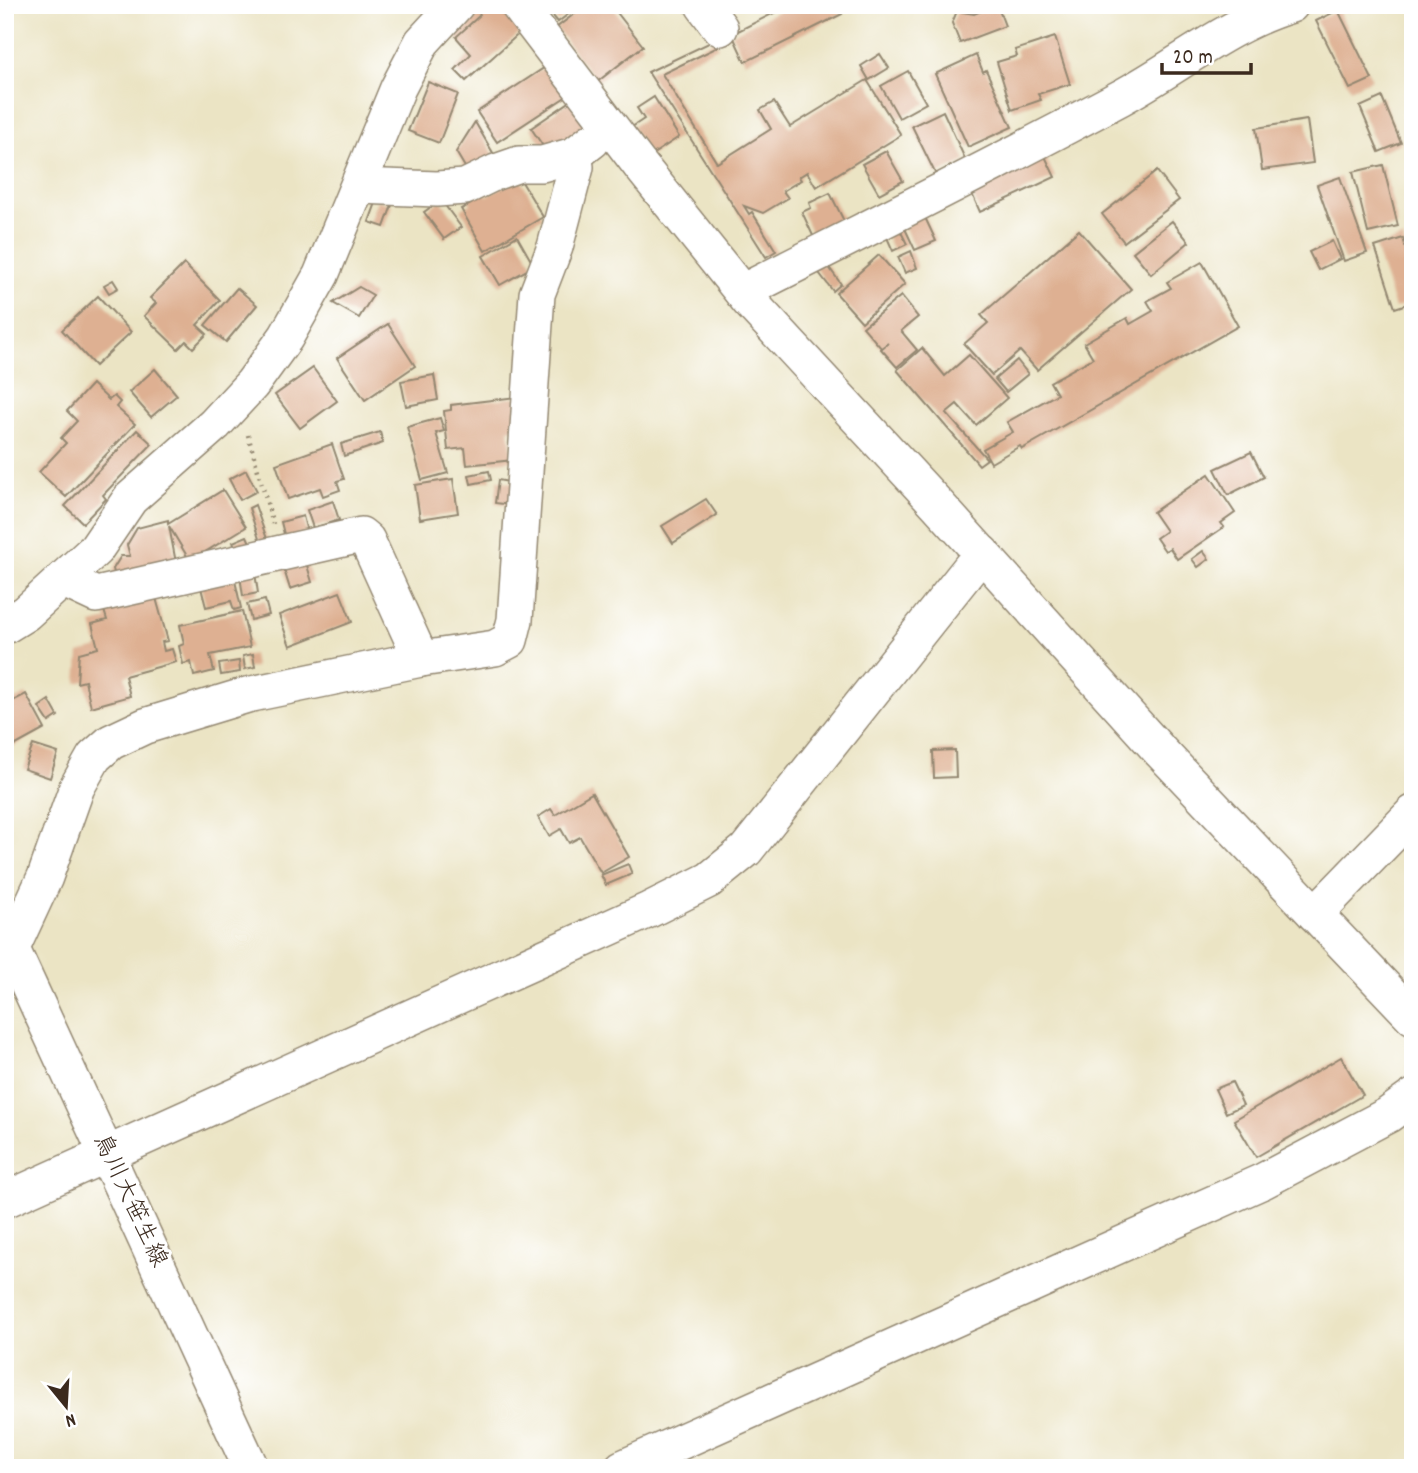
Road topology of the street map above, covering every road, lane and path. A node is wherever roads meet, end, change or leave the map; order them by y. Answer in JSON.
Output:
{"nodes":[{"id":1,"x":456,"y":5,"type":"edge"},
{"id":2,"x":518,"y":5,"type":"edge"},
{"id":3,"x":1283,"y":7,"type":"edge"},
{"id":4,"x":611,"y":126,"type":"junction"},
{"id":5,"x":574,"y":155,"type":"junction"},
{"id":6,"x":359,"y":186,"type":"junction"},
{"id":7,"x":742,"y":292,"type":"junction"},
{"id":8,"x":236,"y":401,"type":"junction"},
{"id":9,"x":279,"y":552,"type":"junction"},
{"id":10,"x":982,"y":553,"type":"junction"},
{"id":11,"x":64,"y":580,"type":"junction"},
{"id":12,"x":5,"y":626,"type":"edge"},
{"id":13,"x":421,"y":659,"type":"junction"},
{"id":14,"x":1413,"y":813,"type":"edge"},
{"id":15,"x":1315,"y":914,"type":"junction"},
{"id":16,"x":8,"y":941,"type":"edge"},
{"id":17,"x":1413,"y":1017,"type":"edge"},
{"id":18,"x":1413,"y":1097,"type":"edge"},
{"id":19,"x":108,"y":1154,"type":"junction"},
{"id":20,"x":5,"y":1200,"type":"edge"},
{"id":21,"x":251,"y":1468,"type":"edge"},
{"id":22,"x":622,"y":1468,"type":"edge"}],
"edges":[{"from":1,"to":6,"type":"street"},
{"from":2,"to":4,"type":"street"},
{"from":3,"to":7,"type":"street"},
{"from":4,"to":5,"type":"street"},
{"from":4,"to":7,"type":"street"},
{"from":5,"to":6,"type":"street"},
{"from":5,"to":13,"type":"street"},
{"from":6,"to":8,"type":"street"},
{"from":7,"to":10,"type":"street"},
{"from":8,"to":9,"type":"path"},
{"from":8,"to":11,"type":"street"},
{"from":9,"to":11,"type":"street"},
{"from":9,"to":13,"type":"street"},
{"from":10,"to":15,"type":"street"},
{"from":10,"to":19,"type":"street"},
{"from":11,"to":12,"type":"street"},
{"from":13,"to":16,"type":"street"},
{"from":14,"to":15,"type":"street"},
{"from":15,"to":17,"type":"street"},
{"from":16,"to":19,"type":"street","name":"鳥川大笹生線"},
{"from":18,"to":22,"type":"street"},
{"from":19,"to":20,"type":"street"},
{"from":19,"to":21,"type":"street","name":"鳥川大笹生線"}]}
